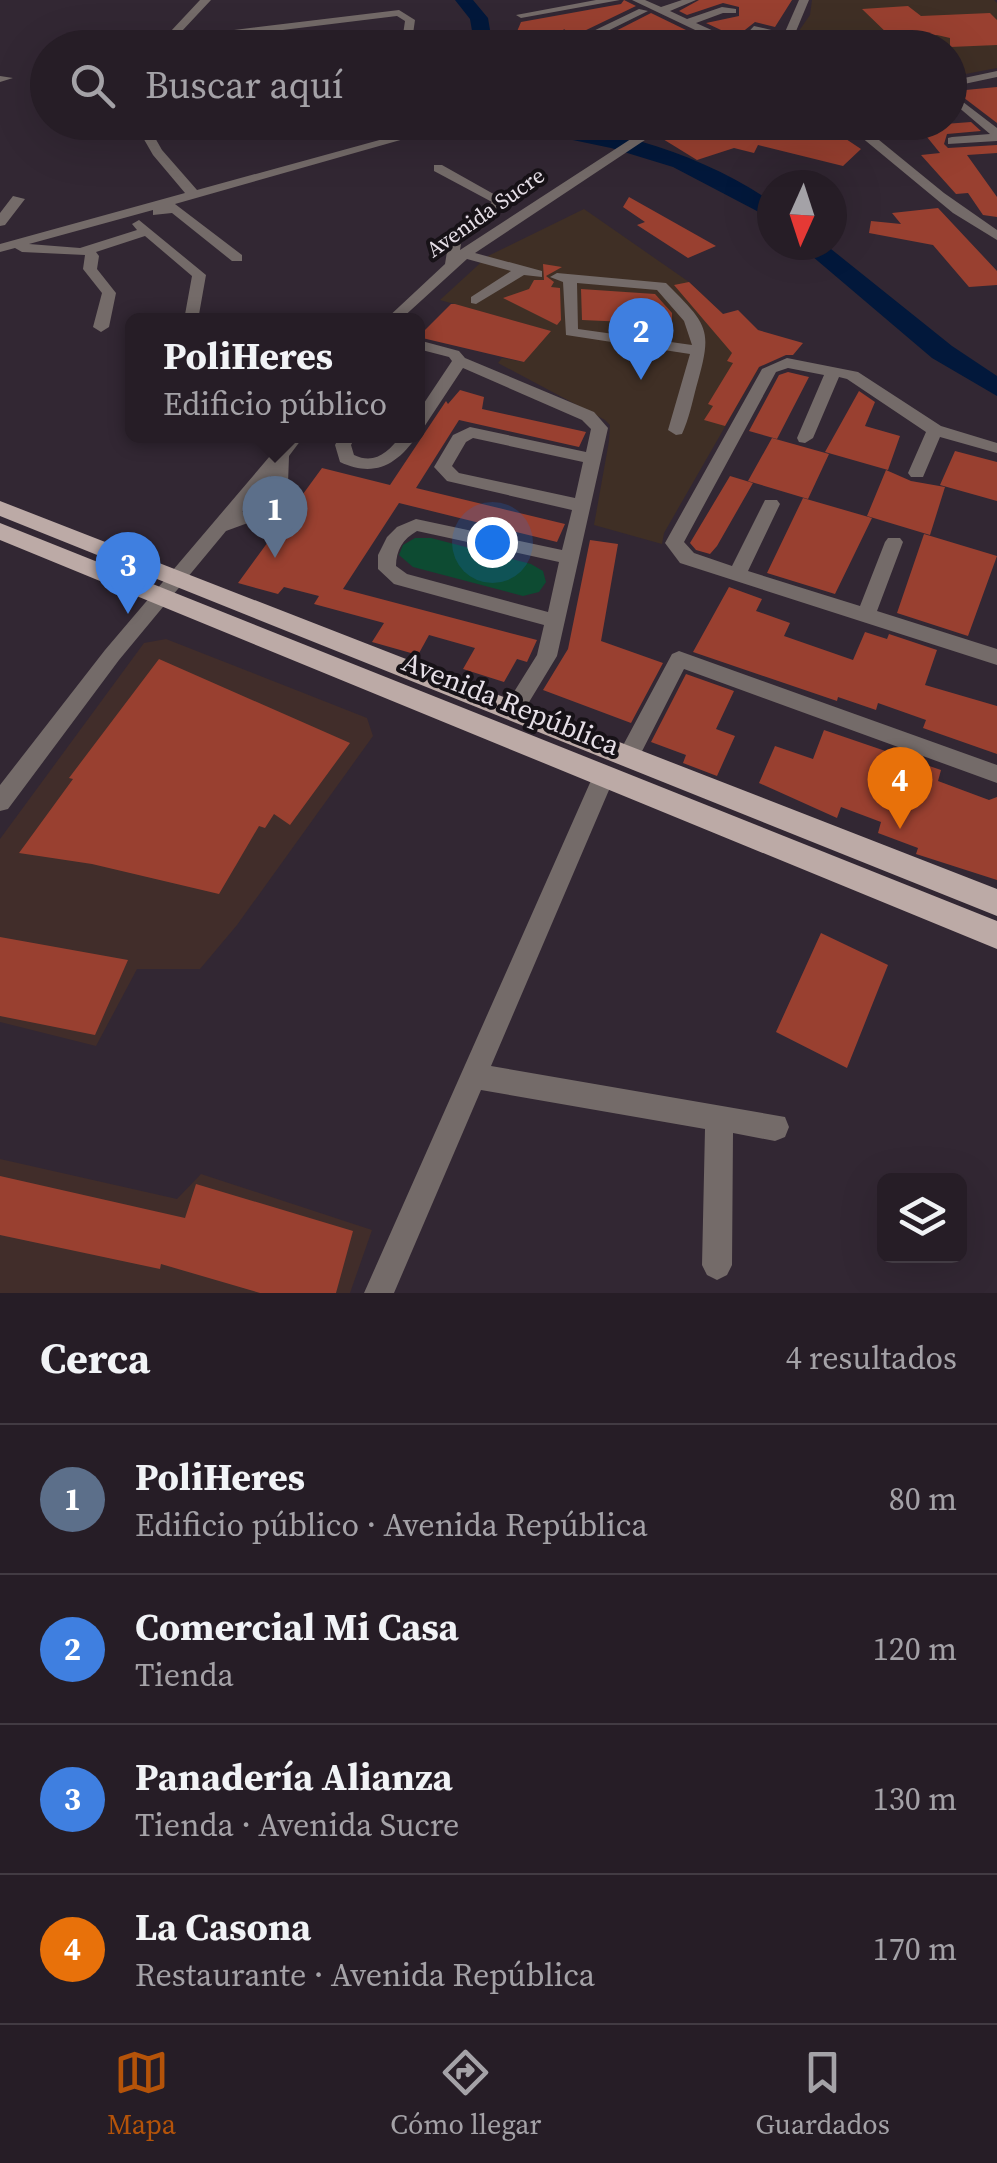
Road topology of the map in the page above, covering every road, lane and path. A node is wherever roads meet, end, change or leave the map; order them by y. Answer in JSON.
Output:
{"nodes":[{"id":1,"x":206,"y":0,"type":"edge"},
{"id":2,"x":618,"y":0,"type":"edge"},
{"id":3,"x":691,"y":0,"type":"edge"},
{"id":4,"x":804,"y":0,"type":"edge"},
{"id":5,"x":640,"y":5,"type":"edge"},
{"id":6,"x":563,"y":9,"type":"junction"},
{"id":7,"x":660,"y":10,"type":"junction"},
{"id":8,"x":732,"y":11,"type":"dead end"},
{"id":9,"x":521,"y":16,"type":"dead end"},
{"id":10,"x":688,"y":22,"type":"junction"},
{"id":11,"x":591,"y":29,"type":"dead end"},
{"id":12,"x":176,"y":30,"type":"edge"},
{"id":13,"x":258,"y":30,"type":"edge"},
{"id":14,"x":408,"y":30,"type":"edge"},
{"id":15,"x":595,"y":30,"type":"edge"},
{"id":16,"x":697,"y":30,"type":"edge"},
{"id":17,"x":703,"y":30,"type":"edge"},
{"id":18,"x":791,"y":30,"type":"edge"},
{"id":19,"x":997,"y":74,"type":"edge"},
{"id":20,"x":967,"y":80,"type":"edge"},
{"id":21,"x":967,"y":109,"type":"edge"},
{"id":22,"x":997,"y":135,"type":"edge"},
{"id":23,"x":967,"y":138,"type":"edge"},
{"id":24,"x":150,"y":140,"type":"edge"},
{"id":25,"x":394,"y":140,"type":"edge"},
{"id":26,"x":638,"y":140,"type":"edge"},
{"id":27,"x":873,"y":140,"type":"edge"},
{"id":28,"x":438,"y":168,"type":"dead end"},
{"id":29,"x":194,"y":195,"type":"junction"},
{"id":30,"x":18,"y":199,"type":"dead end"},
{"id":31,"x":0,"y":222,"type":"edge"},
{"id":32,"x":147,"y":231,"type":"junction"},
{"id":33,"x":997,"y":236,"type":"edge"},
{"id":34,"x":0,"y":247,"type":"edge"},
{"id":35,"x":88,"y":250,"type":"junction"},
{"id":36,"x":238,"y":258,"type":"dead end"},
{"id":37,"x":458,"y":258,"type":"junction"},
{"id":38,"x":519,"y":272,"type":"junction"},
{"id":39,"x":537,"y":274,"type":"dead end"},
{"id":40,"x":476,"y":300,"type":"dead end"},
{"id":41,"x":192,"y":313,"type":"edge"},
{"id":42,"x":399,"y":313,"type":"edge"},
{"id":43,"x":101,"y":327,"type":"dead end"},
{"id":44,"x":425,"y":347,"type":"edge"},
{"id":45,"x":699,"y":351,"type":"junction"},
{"id":46,"x":425,"y":356,"type":"edge"},
{"id":47,"x":460,"y":361,"type":"junction"},
{"id":48,"x":834,"y":370,"type":"junction"},
{"id":49,"x":425,"y":393,"type":"edge"},
{"id":50,"x":438,"y":396,"type":"junction"},
{"id":51,"x":425,"y":414,"type":"edge"},
{"id":52,"x":676,"y":430,"type":"dead end"},
{"id":53,"x":934,"y":430,"type":"junction"},
{"id":54,"x":805,"y":438,"type":"dead end"},
{"id":55,"x":290,"y":443,"type":"edge"},
{"id":56,"x":344,"y":443,"type":"edge"},
{"id":57,"x":402,"y":443,"type":"edge"},
{"id":58,"x":997,"y":448,"type":"edge"},
{"id":59,"x":593,"y":459,"type":"junction"},
{"id":60,"x":917,"y":473,"type":"dead end"},
{"id":61,"x":770,"y":504,"type":"dead end"},
{"id":62,"x":582,"y":506,"type":"junction"},
{"id":63,"x":0,"y":508,"type":"edge"},
{"id":64,"x":0,"y":531,"type":"edge"},
{"id":65,"x":894,"y":542,"type":"dead end"},
{"id":66,"x":570,"y":558,"type":"junction"},
{"id":67,"x":737,"y":574,"type":"junction"},
{"id":68,"x":170,"y":588,"type":"junction"},
{"id":69,"x":866,"y":615,"type":"junction"},
{"id":70,"x":556,"y":621,"type":"junction"},
{"id":71,"x":997,"y":657,"type":"edge"},
{"id":72,"x":512,"y":711,"type":"junction"},
{"id":73,"x":628,"y":757,"type":"junction"},
{"id":74,"x":997,"y":774,"type":"edge"},
{"id":75,"x":604,"y":776,"type":"junction"},
{"id":76,"x":0,"y":802,"type":"edge"},
{"id":77,"x":997,"y":903,"type":"edge"},
{"id":78,"x":997,"y":935,"type":"edge"},
{"id":79,"x":475,"y":1076,"type":"junction"},
{"id":80,"x":719,"y":1118,"type":"junction"},
{"id":81,"x":775,"y":1127,"type":"dead end"},
{"id":82,"x":717,"y":1265,"type":"dead end"},
{"id":83,"x":379,"y":1293,"type":"edge"}],
"edges":[{"from":1,"to":12,"type":"street"},
{"from":2,"to":5,"type":"street"},
{"from":2,"to":6,"type":"street"},
{"from":3,"to":7,"type":"street"},
{"from":4,"to":18,"type":"street"},
{"from":5,"to":7,"type":"street"},
{"from":5,"to":15,"type":"street"},
{"from":5,"to":16,"type":"street"},
{"from":6,"to":9,"type":"street"},
{"from":6,"to":11,"type":"street"},
{"from":7,"to":10,"type":"street"},
{"from":8,"to":10,"type":"street"},
{"from":10,"to":17,"type":"street"},
{"from":13,"to":14,"type":"street"},
{"from":19,"to":20,"type":"street"},
{"from":21,"to":22,"type":"street"},
{"from":22,"to":23,"type":"street"},
{"from":24,"to":29,"type":"street"},
{"from":25,"to":29,"type":"street"},
{"from":26,"to":37,"type":"street","name":"Avenida Sucre"},
{"from":27,"to":33,"type":"street"},
{"from":28,"to":37,"type":"street"},
{"from":29,"to":34,"type":"street"},
{"from":30,"to":31,"type":"street"},
{"from":32,"to":35,"type":"street"},
{"from":32,"to":36,"type":"street"},
{"from":32,"to":41,"type":"street"},
{"from":34,"to":35,"type":"street"},
{"from":35,"to":43,"type":"street"},
{"from":37,"to":38,"type":"street"},
{"from":37,"to":42,"type":"street","name":"Avenida Sucre"},
{"from":38,"to":39,"type":"street"},
{"from":38,"to":40,"type":"street"},
{"from":44,"to":47,"type":"street"},
{"from":45,"to":45,"type":"street"},
{"from":45,"to":52,"type":"street"},
{"from":46,"to":47,"type":"street"},
{"from":47,"to":50,"type":"street"},
{"from":47,"to":59,"type":"street"},
{"from":48,"to":53,"type":"street"},
{"from":48,"to":54,"type":"street"},
{"from":48,"to":67,"type":"street"},
{"from":49,"to":50,"type":"street"},
{"from":50,"to":51,"type":"street"},
{"from":53,"to":58,"type":"street"},
{"from":53,"to":60,"type":"street"},
{"from":55,"to":68,"type":"street"},
{"from":56,"to":57,"type":"street"},
{"from":59,"to":62,"type":"street"},
{"from":59,"to":62,"type":"street"},
{"from":61,"to":67,"type":"street"},
{"from":62,"to":66,"type":"street"},
{"from":63,"to":68,"type":"main road","name":"Avenida República"},
{"from":64,"to":68,"type":"main road","name":"Avenida República"},
{"from":65,"to":69,"type":"street"},
{"from":66,"to":70,"type":"street"},
{"from":66,"to":70,"type":"street"},
{"from":67,"to":69,"type":"street"},
{"from":68,"to":72,"type":"main road","name":"Avenida República"},
{"from":68,"to":75,"type":"main road","name":"Avenida República"},
{"from":68,"to":76,"type":"street"},
{"from":69,"to":71,"type":"street"},
{"from":70,"to":72,"type":"street"},
{"from":72,"to":73,"type":"main road","name":"Avenida República"},
{"from":73,"to":74,"type":"street"},
{"from":73,"to":77,"type":"main road","name":"Avenida República"},
{"from":75,"to":78,"type":"main road","name":"Avenida República"},
{"from":75,"to":79,"type":"street"},
{"from":79,"to":80,"type":"street"},
{"from":79,"to":83,"type":"street"},
{"from":80,"to":81,"type":"street"},
{"from":80,"to":82,"type":"street"}]}
